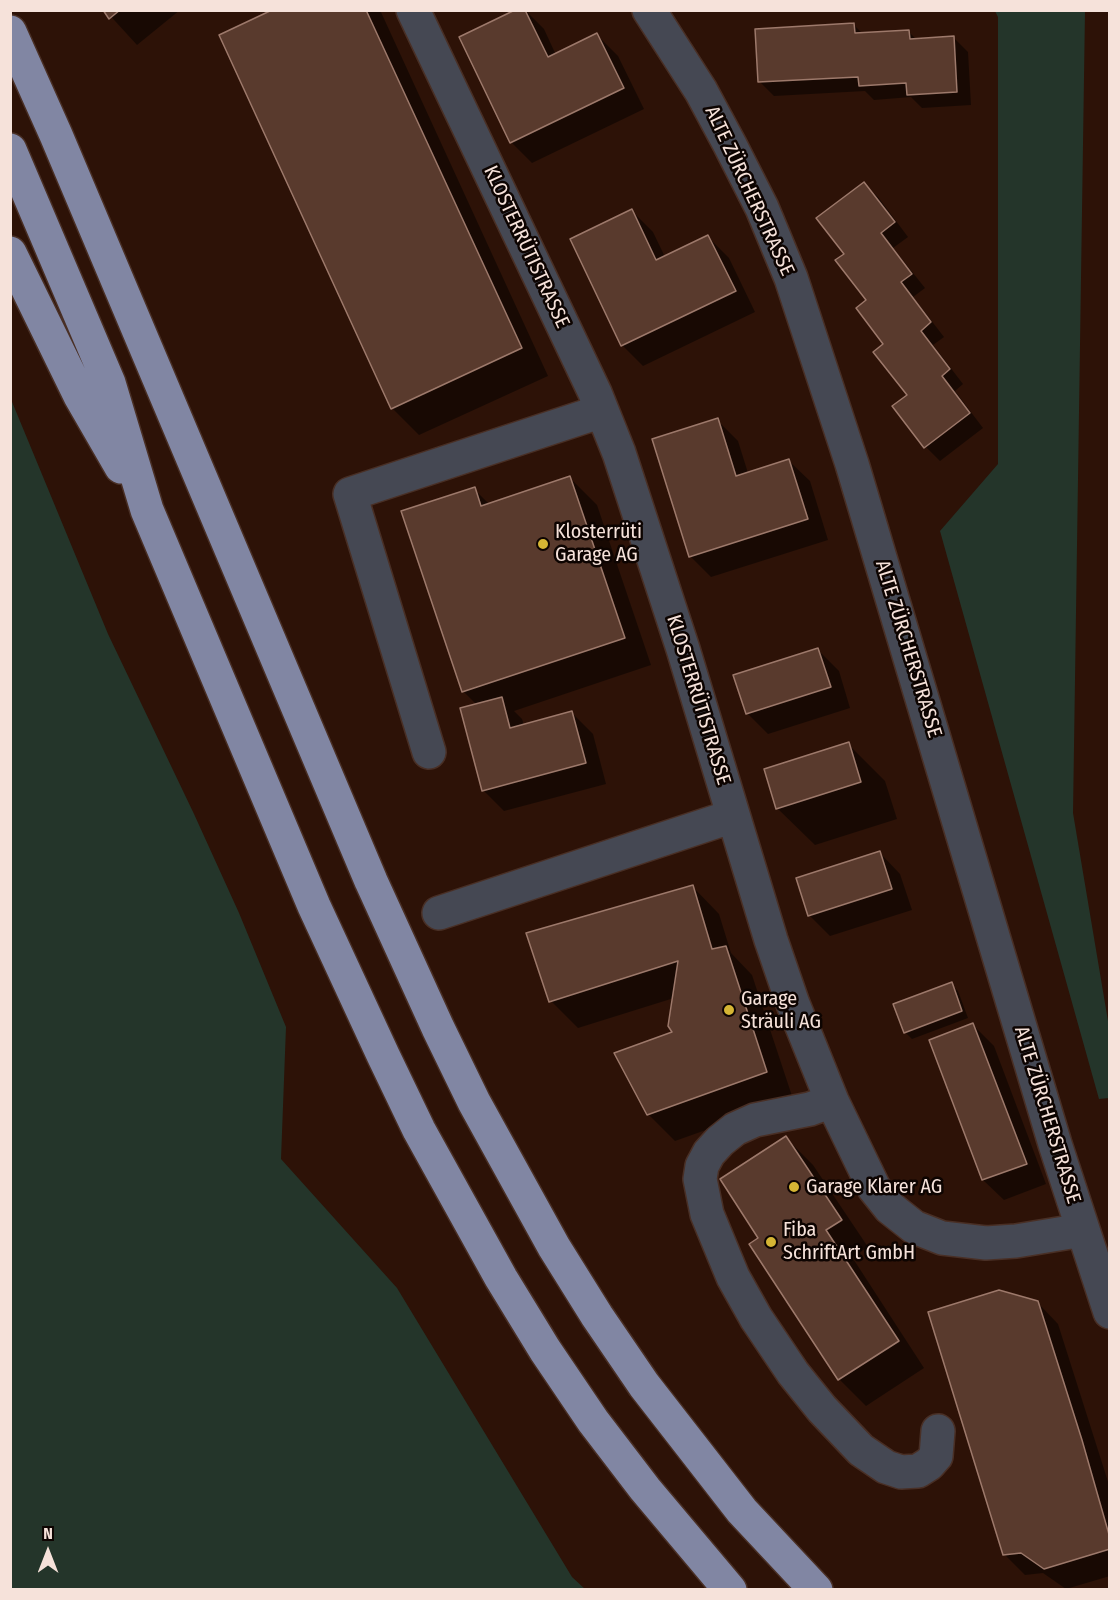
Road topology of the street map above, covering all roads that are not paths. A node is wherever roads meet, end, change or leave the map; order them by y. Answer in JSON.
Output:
{"nodes":[{"id":1,"x":413,"y":10,"type":"edge"},
{"id":2,"x":649,"y":10,"type":"edge"},
{"id":3,"x":10,"y":32,"type":"edge"},
{"id":4,"x":10,"y":150,"type":"edge"},
{"id":5,"x":10,"y":253,"type":"edge"},
{"id":6,"x":603,"y":411,"type":"junction"},
{"id":7,"x":147,"y":510,"type":"junction"},
{"id":8,"x":429,"y":752,"type":"dead end"},
{"id":9,"x":733,"y":816,"type":"junction"},
{"id":10,"x":439,"y":913,"type":"dead end"},
{"id":11,"x":832,"y":1101,"type":"junction"},
{"id":12,"x":1083,"y":1230,"type":"junction"},
{"id":13,"x":1110,"y":1312,"type":"edge"},
{"id":14,"x":938,"y":1431,"type":"dead end"},
{"id":15,"x":730,"y":1590,"type":"edge"},
{"id":16,"x":816,"y":1590,"type":"edge"}],
"edges":[{"from":1,"to":6,"type":"street","name":"KLOSTERRÜTISTRASSE"},
{"from":2,"to":12,"type":"street","name":"ALTE ZÜRCHERSTRASSE"},
{"from":3,"to":16,"type":"highway"},
{"from":4,"to":7,"type":"highway"},
{"from":5,"to":7,"type":"highway"},
{"from":6,"to":8,"type":"street"},
{"from":6,"to":9,"type":"street","name":"KLOSTERRÜTISTRASSE"},
{"from":7,"to":15,"type":"highway"},
{"from":9,"to":10,"type":"street"},
{"from":9,"to":11,"type":"street","name":"KLOSTERRÜTISTRASSE"},
{"from":11,"to":12,"type":"street","name":"KLOSTERRÜTISTRASSE"},
{"from":11,"to":14,"type":"street"},
{"from":12,"to":13,"type":"street","name":"ALTE ZÜRCHERSTRASSE"}]}
